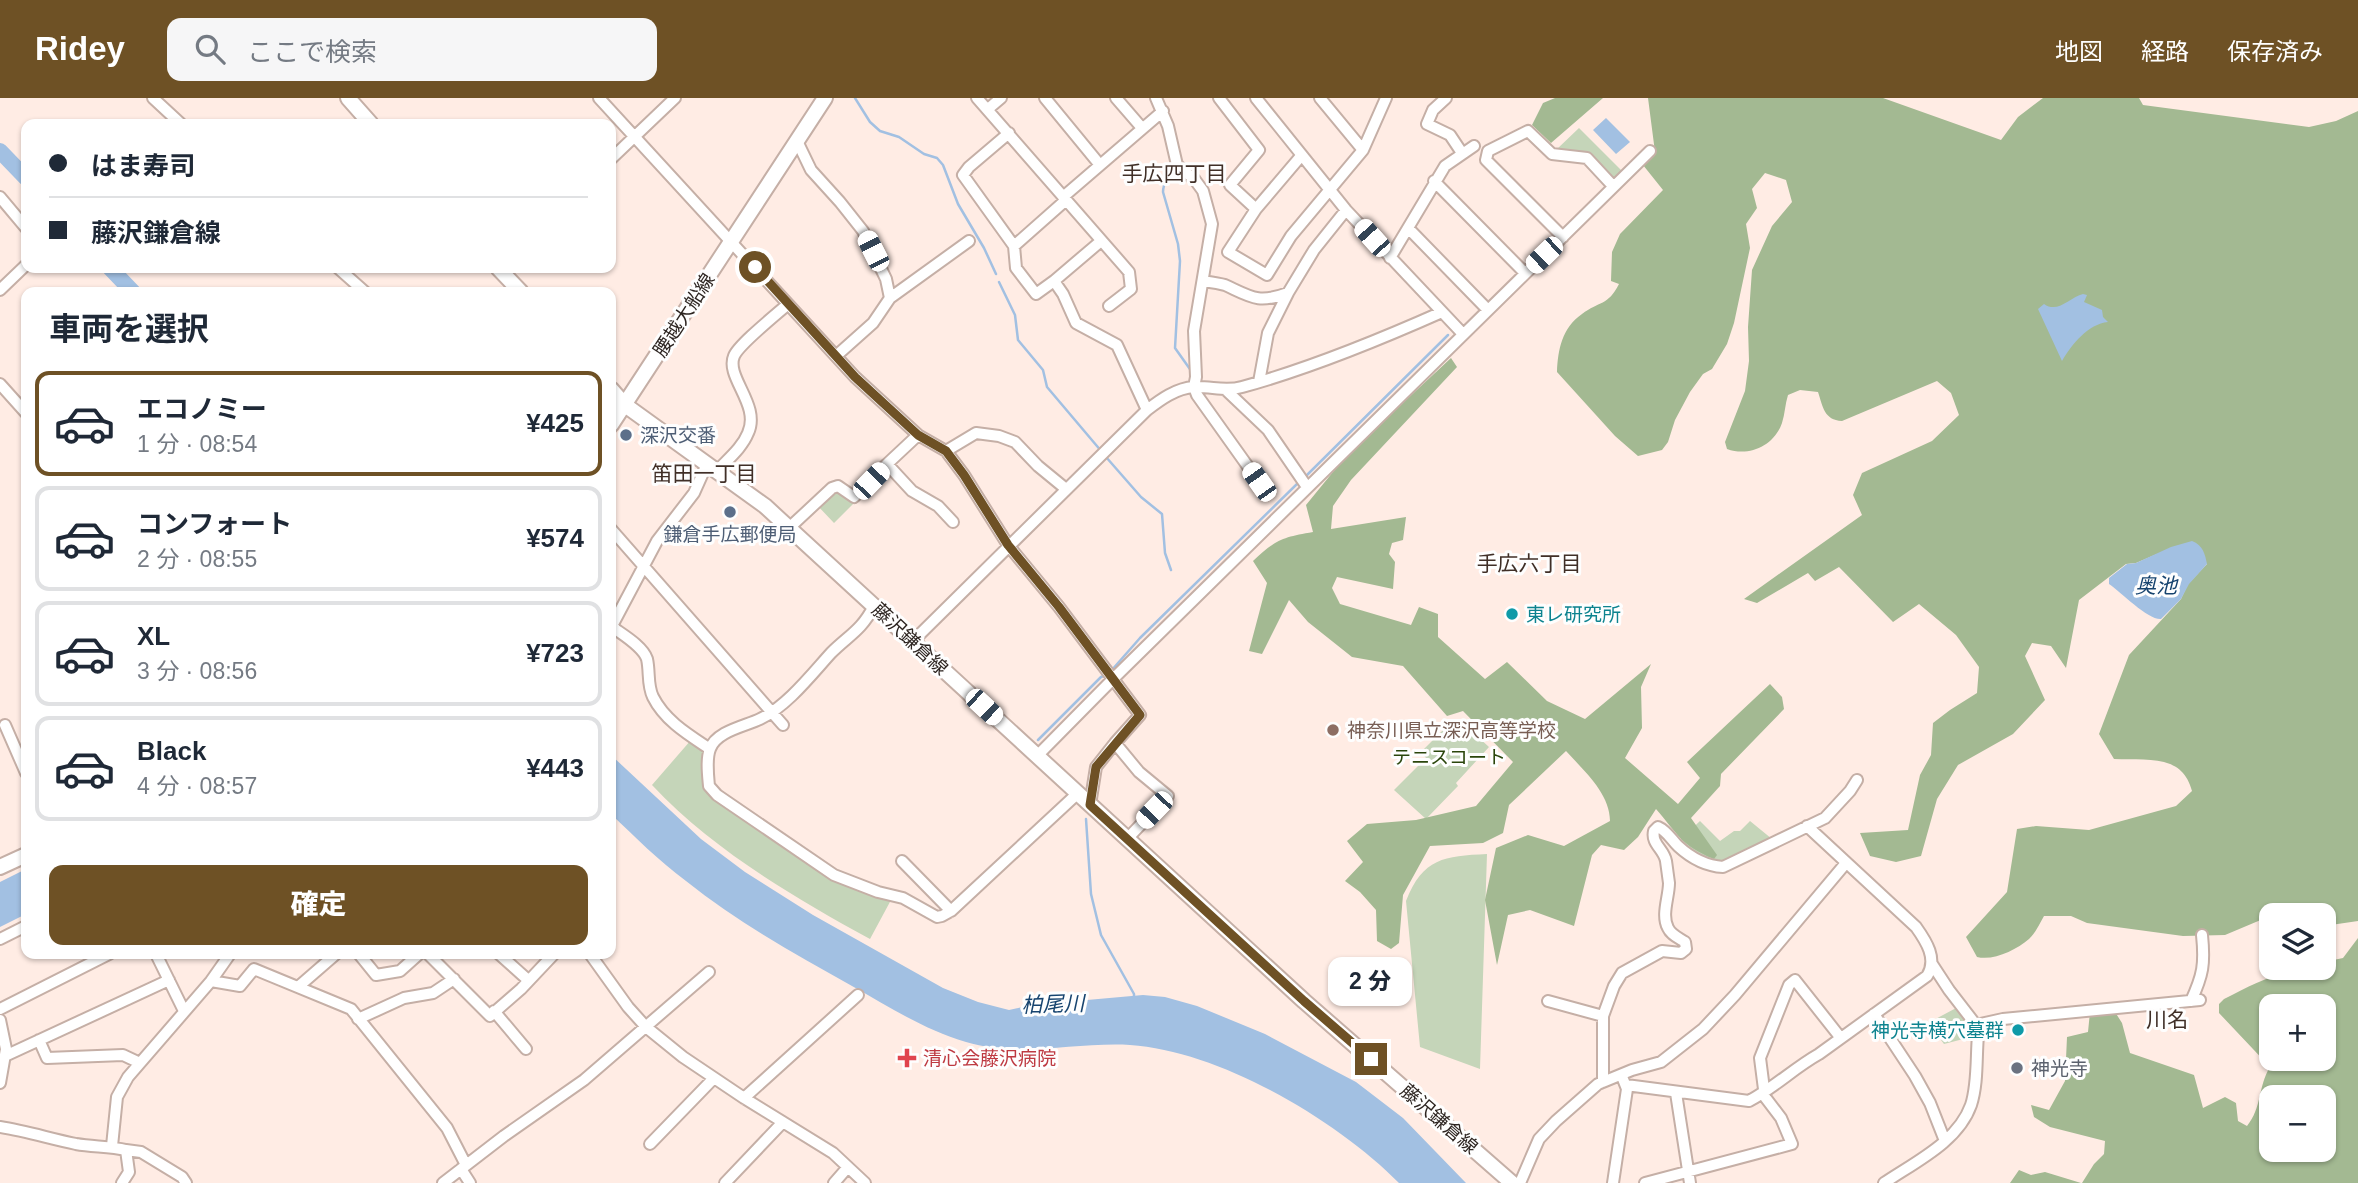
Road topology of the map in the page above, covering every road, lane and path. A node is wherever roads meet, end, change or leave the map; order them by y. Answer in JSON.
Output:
{"nodes":[{"id":1,"x":152,"y":98,"type":"edge"},
{"id":2,"x":348,"y":98,"type":"edge"},
{"id":3,"x":599,"y":98,"type":"edge"},
{"id":4,"x":675,"y":98,"type":"edge"},
{"id":5,"x":825,"y":98,"type":"edge"},
{"id":6,"x":977,"y":98,"type":"edge"},
{"id":7,"x":1002,"y":98,"type":"edge"},
{"id":8,"x":1045,"y":98,"type":"edge"},
{"id":9,"x":1116,"y":98,"type":"edge"},
{"id":10,"x":1156,"y":98,"type":"edge"},
{"id":11,"x":1219,"y":98,"type":"edge"},
{"id":12,"x":1256,"y":98,"type":"edge"},
{"id":13,"x":1320,"y":98,"type":"edge"},
{"id":14,"x":1386,"y":98,"type":"edge"},
{"id":15,"x":1446,"y":98,"type":"edge"},
{"id":16,"x":988,"y":110,"type":"junction"},
{"id":17,"x":1163,"y":111,"type":"junction"},
{"id":18,"x":175,"y":119,"type":"edge"},
{"id":19,"x":367,"y":119,"type":"edge"},
{"id":20,"x":1142,"y":128,"type":"junction"},
{"id":21,"x":1009,"y":133,"type":"junction"},
{"id":22,"x":635,"y":136,"type":"junction"},
{"id":23,"x":797,"y":141,"type":"junction"},
{"id":24,"x":1474,"y":146,"type":"dead end"},
{"id":25,"x":1363,"y":150,"type":"junction"},
{"id":26,"x":1650,"y":151,"type":"dead end"},
{"id":27,"x":1462,"y":153,"type":"junction"},
{"id":28,"x":616,"y":154,"type":"edge"},
{"id":29,"x":1301,"y":156,"type":"junction"},
{"id":30,"x":1100,"y":165,"type":"junction"},
{"id":31,"x":1434,"y":181,"type":"junction"},
{"id":32,"x":1614,"y":186,"type":"junction"},
{"id":33,"x":1330,"y":191,"type":"junction"},
{"id":34,"x":0,"y":197,"type":"edge"},
{"id":35,"x":1065,"y":198,"type":"junction"},
{"id":36,"x":1256,"y":209,"type":"junction"},
{"id":37,"x":1346,"y":210,"type":"junction"},
{"id":38,"x":21,"y":222,"type":"edge"},
{"id":39,"x":1408,"y":228,"type":"junction"},
{"id":40,"x":1563,"y":237,"type":"junction"},
{"id":41,"x":969,"y":241,"type":"dead end"},
{"id":42,"x":1101,"y":241,"type":"junction"},
{"id":43,"x":732,"y":242,"type":"junction"},
{"id":44,"x":1014,"y":246,"type":"junction"},
{"id":45,"x":1390,"y":258,"type":"junction"},
{"id":46,"x":21,"y":270,"type":"edge"},
{"id":47,"x":344,"y":273,"type":"edge"},
{"id":48,"x":503,"y":273,"type":"edge"},
{"id":49,"x":1525,"y":273,"type":"junction"},
{"id":50,"x":1054,"y":281,"type":"junction"},
{"id":51,"x":1203,"y":281,"type":"junction"},
{"id":52,"x":359,"y":287,"type":"edge"},
{"id":53,"x":516,"y":287,"type":"edge"},
{"id":54,"x":0,"y":290,"type":"edge"},
{"id":55,"x":1288,"y":293,"type":"junction"},
{"id":56,"x":890,"y":298,"type":"junction"},
{"id":57,"x":788,"y":304,"type":"junction"},
{"id":58,"x":1109,"y":306,"type":"dead end"},
{"id":59,"x":1488,"y":310,"type":"junction"},
{"id":60,"x":1442,"y":312,"type":"junction"},
{"id":61,"x":1463,"y":334,"type":"junction"},
{"id":62,"x":836,"y":356,"type":"junction"},
{"id":63,"x":1259,"y":382,"type":"junction"},
{"id":64,"x":0,"y":384,"type":"edge"},
{"id":65,"x":1194,"y":387,"type":"junction"},
{"id":66,"x":1227,"y":391,"type":"junction"},
{"id":67,"x":616,"y":395,"type":"edge"},
{"id":68,"x":625,"y":405,"type":"junction"},
{"id":69,"x":21,"y":407,"type":"edge"},
{"id":70,"x":1147,"y":410,"type":"junction"},
{"id":71,"x":616,"y":418,"type":"edge"},
{"id":72,"x":918,"y":435,"type":"junction"},
{"id":73,"x":946,"y":451,"type":"junction"},
{"id":74,"x":887,"y":464,"type":"junction"},
{"id":75,"x":712,"y":467,"type":"junction"},
{"id":76,"x":1259,"y":482,"type":"dead end"},
{"id":77,"x":1307,"y":487,"type":"junction"},
{"id":78,"x":1066,"y":489,"type":"junction"},
{"id":79,"x":953,"y":522,"type":"dead end"},
{"id":80,"x":789,"y":528,"type":"junction"},
{"id":81,"x":616,"y":535,"type":"edge"},
{"id":82,"x":1008,"y":545,"type":"junction"},
{"id":83,"x":643,"y":566,"type":"junction"},
{"id":84,"x":874,"y":606,"type":"junction"},
{"id":85,"x":616,"y":618,"type":"edge"},
{"id":86,"x":616,"y":630,"type":"edge"},
{"id":87,"x":913,"y":641,"type":"junction"},
{"id":88,"x":1114,"y":678,"type":"junction"},
{"id":89,"x":772,"y":713,"type":"junction"},
{"id":90,"x":5,"y":726,"type":"dead end"},
{"id":91,"x":783,"y":726,"type":"dead end"},
{"id":92,"x":1115,"y":743,"type":"junction"},
{"id":93,"x":710,"y":749,"type":"junction"},
{"id":94,"x":1037,"y":756,"type":"junction"},
{"id":95,"x":21,"y":762,"type":"edge"},
{"id":96,"x":1857,"y":780,"type":"dead end"},
{"id":97,"x":1077,"y":794,"type":"junction"},
{"id":98,"x":1090,"y":805,"type":"junction"},
{"id":99,"x":1808,"y":826,"type":"junction"},
{"id":100,"x":1127,"y":839,"type":"junction"},
{"id":101,"x":21,"y":857,"type":"edge"},
{"id":102,"x":902,"y":861,"type":"dead end"},
{"id":103,"x":1846,"y":863,"type":"junction"},
{"id":104,"x":0,"y":867,"type":"edge"},
{"id":105,"x":951,"y":911,"type":"junction"},
{"id":106,"x":21,"y":928,"type":"edge"},
{"id":107,"x":2202,"y":935,"type":"dead end"},
{"id":108,"x":0,"y":939,"type":"edge"},
{"id":109,"x":99,"y":959,"type":"edge"},
{"id":110,"x":158,"y":959,"type":"edge"},
{"id":111,"x":226,"y":959,"type":"edge"},
{"id":112,"x":331,"y":959,"type":"edge"},
{"id":113,"x":363,"y":959,"type":"edge"},
{"id":114,"x":413,"y":959,"type":"edge"},
{"id":115,"x":433,"y":959,"type":"edge"},
{"id":116,"x":505,"y":959,"type":"edge"},
{"id":117,"x":549,"y":959,"type":"edge"},
{"id":118,"x":594,"y":959,"type":"edge"},
{"id":119,"x":1932,"y":964,"type":"junction"},
{"id":120,"x":709,"y":972,"type":"dead end"},
{"id":121,"x":454,"y":979,"type":"junction"},
{"id":122,"x":169,"y":980,"type":"junction"},
{"id":123,"x":528,"y":980,"type":"junction"},
{"id":124,"x":211,"y":981,"type":"junction"},
{"id":125,"x":298,"y":987,"type":"junction"},
{"id":126,"x":858,"y":995,"type":"dead end"},
{"id":127,"x":1548,"y":1001,"type":"dead end"},
{"id":128,"x":0,"y":1009,"type":"edge"},
{"id":129,"x":184,"y":1011,"type":"junction"},
{"id":130,"x":494,"y":1011,"type":"junction"},
{"id":131,"x":1874,"y":1014,"type":"junction"},
{"id":132,"x":1602,"y":1016,"type":"junction"},
{"id":133,"x":358,"y":1019,"type":"junction"},
{"id":134,"x":0,"y":1020,"type":"edge"},
{"id":135,"x":1976,"y":1025,"type":"junction"},
{"id":136,"x":646,"y":1027,"type":"junction"},
{"id":137,"x":1840,"y":1037,"type":"junction"},
{"id":138,"x":39,"y":1040,"type":"junction"},
{"id":139,"x":526,"y":1049,"type":"dead end"},
{"id":140,"x":5,"y":1056,"type":"junction"},
{"id":141,"x":140,"y":1063,"type":"junction"},
{"id":142,"x":714,"y":1078,"type":"junction"},
{"id":143,"x":1623,"y":1080,"type":"junction"},
{"id":144,"x":1603,"y":1082,"type":"junction"},
{"id":145,"x":0,"y":1083,"type":"edge"},
{"id":146,"x":1675,"y":1093,"type":"junction"},
{"id":147,"x":1765,"y":1093,"type":"junction"},
{"id":148,"x":744,"y":1098,"type":"junction"},
{"id":149,"x":783,"y":1122,"type":"junction"},
{"id":150,"x":0,"y":1127,"type":"edge"},
{"id":151,"x":1945,"y":1141,"type":"junction"},
{"id":152,"x":650,"y":1144,"type":"dead end"},
{"id":153,"x":112,"y":1146,"type":"junction"},
{"id":154,"x":126,"y":1150,"type":"junction"},
{"id":155,"x":463,"y":1167,"type":"junction"},
{"id":156,"x":848,"y":1167,"type":"junction"},
{"id":157,"x":1688,"y":1171,"type":"junction"},
{"id":158,"x":122,"y":1183,"type":"edge"},
{"id":159,"x":186,"y":1183,"type":"edge"},
{"id":160,"x":443,"y":1183,"type":"edge"},
{"id":161,"x":470,"y":1183,"type":"edge"},
{"id":162,"x":725,"y":1183,"type":"edge"},
{"id":163,"x":834,"y":1183,"type":"edge"},
{"id":164,"x":865,"y":1183,"type":"edge"},
{"id":165,"x":1512,"y":1183,"type":"edge"},
{"id":166,"x":1520,"y":1183,"type":"edge"},
{"id":167,"x":1613,"y":1183,"type":"edge"},
{"id":168,"x":1646,"y":1183,"type":"edge"},
{"id":169,"x":1690,"y":1183,"type":"edge"},
{"id":170,"x":1884,"y":1183,"type":"edge"}],
"edges":[{"from":1,"to":18,"type":"street"},
{"from":2,"to":19,"type":"main road"},
{"from":3,"to":22,"type":"street"},
{"from":4,"to":22,"type":"street"},
{"from":5,"to":23,"type":"main road","name":"腰越大船線"},
{"from":6,"to":16,"type":"street"},
{"from":7,"to":16,"type":"street"},
{"from":8,"to":30,"type":"street"},
{"from":9,"to":20,"type":"street"},
{"from":10,"to":17,"type":"street"},
{"from":11,"to":36,"type":"street"},
{"from":12,"to":29,"type":"street"},
{"from":13,"to":25,"type":"street"},
{"from":14,"to":25,"type":"street"},
{"from":15,"to":27,"type":"street"},
{"from":16,"to":21,"type":"street"},
{"from":17,"to":20,"type":"street"},
{"from":17,"to":51,"type":"street"},
{"from":20,"to":30,"type":"street"},
{"from":21,"to":35,"type":"street"},
{"from":21,"to":44,"type":"street"},
{"from":22,"to":28,"type":"street"},
{"from":22,"to":43,"type":"street"},
{"from":23,"to":43,"type":"main road","name":"腰越大船線"},
{"from":23,"to":56,"type":"street"},
{"from":24,"to":27,"type":"street"},
{"from":25,"to":33,"type":"street"},
{"from":26,"to":32,"type":"street"},
{"from":27,"to":31,"type":"street"},
{"from":29,"to":33,"type":"street"},
{"from":29,"to":36,"type":"street"},
{"from":30,"to":35,"type":"street"},
{"from":31,"to":39,"type":"street"},
{"from":31,"to":49,"type":"street"},
{"from":32,"to":40,"type":"street"},
{"from":32,"to":40,"type":"street"},
{"from":33,"to":36,"type":"street"},
{"from":33,"to":37,"type":"street"},
{"from":34,"to":38,"type":"street"},
{"from":35,"to":42,"type":"street"},
{"from":35,"to":44,"type":"street"},
{"from":37,"to":45,"type":"street"},
{"from":37,"to":55,"type":"street"},
{"from":39,"to":45,"type":"street"},
{"from":39,"to":59,"type":"street"},
{"from":40,"to":49,"type":"street"},
{"from":41,"to":56,"type":"street"},
{"from":42,"to":50,"type":"street"},
{"from":42,"to":58,"type":"street"},
{"from":43,"to":57,"type":"street"},
{"from":43,"to":68,"type":"main road","name":"腰越大船線"},
{"from":44,"to":50,"type":"street"},
{"from":45,"to":60,"type":"street"},
{"from":46,"to":54,"type":"street"},
{"from":47,"to":52,"type":"street"},
{"from":48,"to":53,"type":"main road"},
{"from":49,"to":59,"type":"street"},
{"from":50,"to":70,"type":"street"},
{"from":51,"to":55,"type":"street"},
{"from":51,"to":65,"type":"street"},
{"from":55,"to":63,"type":"street"},
{"from":56,"to":62,"type":"street"},
{"from":57,"to":62,"type":"street"},
{"from":57,"to":75,"type":"street"},
{"from":59,"to":61,"type":"street"},
{"from":60,"to":61,"type":"street"},
{"from":60,"to":63,"type":"street"},
{"from":61,"to":77,"type":"street"},
{"from":62,"to":72,"type":"street"},
{"from":63,"to":66,"type":"street"},
{"from":64,"to":69,"type":"street"},
{"from":65,"to":66,"type":"street"},
{"from":65,"to":70,"type":"street"},
{"from":65,"to":76,"type":"street"},
{"from":66,"to":77,"type":"street"},
{"from":67,"to":68,"type":"main road","name":"藤沢鎌倉線"},
{"from":68,"to":71,"type":"main road","name":"腰越大船線"},
{"from":68,"to":75,"type":"main road","name":"藤沢鎌倉線"},
{"from":70,"to":78,"type":"street"},
{"from":72,"to":73,"type":"street"},
{"from":72,"to":74,"type":"street"},
{"from":73,"to":78,"type":"street"},
{"from":73,"to":82,"type":"street"},
{"from":74,"to":79,"type":"street"},
{"from":74,"to":80,"type":"street"},
{"from":75,"to":80,"type":"main road","name":"藤沢鎌倉線"},
{"from":75,"to":83,"type":"street"},
{"from":77,"to":88,"type":"street"},
{"from":78,"to":82,"type":"street"},
{"from":80,"to":84,"type":"main road","name":"藤沢鎌倉線"},
{"from":81,"to":83,"type":"street"},
{"from":82,"to":87,"type":"street"},
{"from":82,"to":88,"type":"street"},
{"from":83,"to":85,"type":"street"},
{"from":83,"to":89,"type":"street"},
{"from":84,"to":87,"type":"main road","name":"藤沢鎌倉線"},
{"from":84,"to":89,"type":"street"},
{"from":86,"to":93,"type":"street"},
{"from":87,"to":94,"type":"main road","name":"藤沢鎌倉線"},
{"from":88,"to":92,"type":"street"},
{"from":88,"to":94,"type":"street"},
{"from":89,"to":91,"type":"street"},
{"from":89,"to":93,"type":"street"},
{"from":90,"to":95,"type":"street"},
{"from":92,"to":98,"type":"street"},
{"from":92,"to":100,"type":"street"},
{"from":93,"to":105,"type":"street"},
{"from":94,"to":97,"type":"main road","name":"藤沢鎌倉線"},
{"from":96,"to":99,"type":"street"},
{"from":97,"to":98,"type":"main road","name":"藤沢鎌倉線"},
{"from":97,"to":105,"type":"street"},
{"from":98,"to":100,"type":"main road","name":"藤沢鎌倉線"},
{"from":99,"to":103,"type":"street"},
{"from":99,"to":132,"type":"street"},
{"from":100,"to":165,"type":"main road","name":"藤沢鎌倉線"},
{"from":101,"to":104,"type":"main road"},
{"from":102,"to":105,"type":"street"},
{"from":103,"to":119,"type":"street"},
{"from":103,"to":143,"type":"street"},
{"from":106,"to":108,"type":"street"},
{"from":107,"to":135,"type":"street"},
{"from":109,"to":128,"type":"street"},
{"from":110,"to":122,"type":"street"},
{"from":111,"to":124,"type":"street"},
{"from":112,"to":125,"type":"street"},
{"from":113,"to":114,"type":"street"},
{"from":115,"to":121,"type":"street"},
{"from":116,"to":123,"type":"street"},
{"from":117,"to":123,"type":"street"},
{"from":118,"to":136,"type":"street"},
{"from":119,"to":131,"type":"street"},
{"from":119,"to":135,"type":"street"},
{"from":120,"to":136,"type":"street"},
{"from":121,"to":130,"type":"street"},
{"from":121,"to":133,"type":"street"},
{"from":122,"to":129,"type":"street"},
{"from":122,"to":138,"type":"street"},
{"from":123,"to":130,"type":"street"},
{"from":124,"to":125,"type":"street"},
{"from":124,"to":129,"type":"street"},
{"from":125,"to":133,"type":"street"},
{"from":126,"to":148,"type":"street"},
{"from":127,"to":132,"type":"street"},
{"from":129,"to":141,"type":"street"},
{"from":130,"to":139,"type":"street"},
{"from":131,"to":137,"type":"street"},
{"from":131,"to":151,"type":"street"},
{"from":132,"to":144,"type":"street"},
{"from":133,"to":155,"type":"street"},
{"from":134,"to":140,"type":"street"},
{"from":135,"to":151,"type":"street"},
{"from":136,"to":142,"type":"street"},
{"from":136,"to":155,"type":"street"},
{"from":137,"to":147,"type":"street"},
{"from":137,"to":147,"type":"street"},
{"from":138,"to":140,"type":"street"},
{"from":138,"to":141,"type":"street"},
{"from":140,"to":145,"type":"street"},
{"from":141,"to":153,"type":"street"},
{"from":142,"to":148,"type":"street"},
{"from":142,"to":152,"type":"street"},
{"from":143,"to":144,"type":"street"},
{"from":143,"to":146,"type":"street"},
{"from":143,"to":167,"type":"street"},
{"from":144,"to":166,"type":"street"},
{"from":146,"to":147,"type":"street"},
{"from":146,"to":157,"type":"street"},
{"from":147,"to":157,"type":"street"},
{"from":148,"to":149,"type":"street"},
{"from":149,"to":156,"type":"street"},
{"from":149,"to":162,"type":"street"},
{"from":150,"to":153,"type":"street"},
{"from":151,"to":170,"type":"street"},
{"from":153,"to":154,"type":"street"},
{"from":154,"to":158,"type":"street"},
{"from":154,"to":159,"type":"street"},
{"from":155,"to":160,"type":"street"},
{"from":155,"to":161,"type":"street"},
{"from":156,"to":163,"type":"street"},
{"from":156,"to":164,"type":"street"},
{"from":157,"to":168,"type":"street"},
{"from":157,"to":169,"type":"street"}]}
